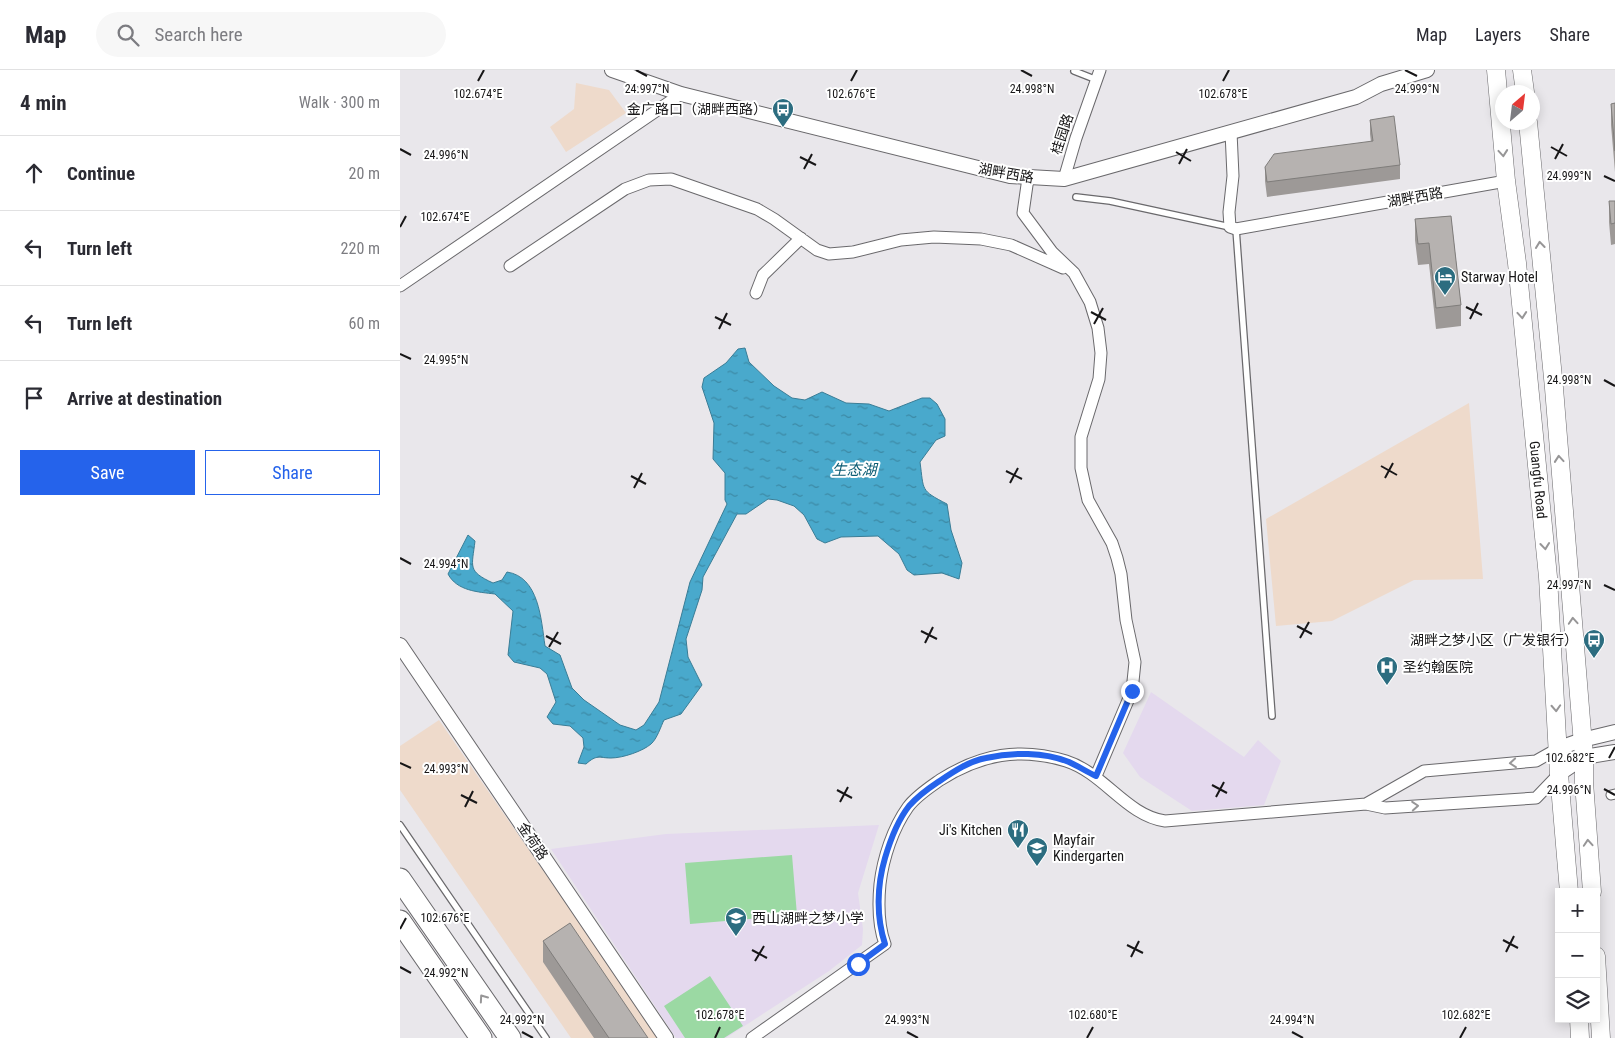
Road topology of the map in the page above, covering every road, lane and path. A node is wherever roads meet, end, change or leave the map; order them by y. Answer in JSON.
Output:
{"nodes":[{"id":1,"x":612,"y":70,"type":"edge"},
{"id":2,"x":1427,"y":70,"type":"edge"},
{"id":3,"x":1496,"y":70,"type":"edge"},
{"id":4,"x":1522,"y":70,"type":"edge"},
{"id":5,"x":1074,"y":71,"type":"dead end"},
{"id":6,"x":1098,"y":75,"type":"edge"},
{"id":7,"x":1524,"y":85,"type":"edge"},
{"id":8,"x":681,"y":94,"type":"junction"},
{"id":9,"x":1529,"y":130,"type":"edge"},
{"id":10,"x":1231,"y":132,"type":"junction"},
{"id":11,"x":1028,"y":178,"type":"junction"},
{"id":12,"x":1064,"y":179,"type":"junction"},
{"id":13,"x":1506,"y":181,"type":"junction"},
{"id":14,"x":1076,"y":197,"type":"dead end"},
{"id":15,"x":1233,"y":228,"type":"junction"},
{"id":16,"x":801,"y":238,"type":"junction"},
{"id":17,"x":510,"y":266,"type":"dead end"},
{"id":18,"x":1074,"y":273,"type":"junction"},
{"id":19,"x":400,"y":286,"type":"edge"},
{"id":20,"x":756,"y":293,"type":"dead end"},
{"id":21,"x":400,"y":644,"type":"edge"},
{"id":22,"x":1272,"y":716,"type":"dead end"},
{"id":23,"x":1615,"y":732,"type":"edge"},
{"id":24,"x":1559,"y":748,"type":"junction"},
{"id":25,"x":1583,"y":748,"type":"junction"},
{"id":26,"x":1615,"y":752,"type":"edge"},
{"id":27,"x":1559,"y":774,"type":"junction"},
{"id":28,"x":1096,"y":776,"type":"junction"},
{"id":29,"x":1366,"y":804,"type":"junction"},
{"id":30,"x":400,"y":825,"type":"edge"},
{"id":31,"x":400,"y":879,"type":"edge"},
{"id":32,"x":1569,"y":888,"type":"edge"},
{"id":33,"x":1592,"y":888,"type":"edge"},
{"id":34,"x":400,"y":921,"type":"edge"},
{"id":35,"x":1597,"y":978,"type":"edge"},
{"id":36,"x":1579,"y":1023,"type":"edge"},
{"id":37,"x":481,"y":1038,"type":"edge"},
{"id":38,"x":510,"y":1038,"type":"edge"},
{"id":39,"x":546,"y":1038,"type":"edge"},
{"id":40,"x":666,"y":1038,"type":"edge"},
{"id":41,"x":752,"y":1038,"type":"edge"},
{"id":42,"x":1580,"y":1038,"type":"edge"},
{"id":43,"x":1601,"y":1038,"type":"edge"}],
"edges":[{"from":1,"to":8,"type":"street","name":"湖畔西路"},
{"from":2,"to":10,"type":"street","name":"湖畔西路"},
{"from":3,"to":13,"type":"main road","name":"Guangfu Road","one_way":true},
{"from":4,"to":7,"type":"main road"},
{"from":5,"to":6,"type":"lane"},
{"from":6,"to":12,"type":"street","name":"桂园路"},
{"from":8,"to":11,"type":"street","name":"湖畔西路"},
{"from":8,"to":19,"type":"street"},
{"from":25,"to":9,"type":"main road","name":"Guangfu Road","one_way":true},
{"from":10,"to":12,"type":"street","name":"湖畔西路"},
{"from":10,"to":15,"type":"street"},
{"from":11,"to":12,"type":"street","name":"湖畔西路"},
{"from":11,"to":18,"type":"street"},
{"from":13,"to":15,"type":"street","name":"湖畔西路"},
{"from":13,"to":24,"type":"main road","name":"Guangfu Road","one_way":true},
{"from":14,"to":15,"type":"lane"},
{"from":15,"to":22,"type":"lane"},
{"from":16,"to":17,"type":"street"},
{"from":16,"to":18,"type":"street"},
{"from":16,"to":20,"type":"street"},
{"from":18,"to":28,"type":"street"},
{"from":21,"to":40,"type":"street","name":"金荷路"},
{"from":23,"to":25,"type":"street"},
{"from":24,"to":25,"type":"street"},
{"from":24,"to":27,"type":"main road","name":"Guangfu Road"},
{"from":24,"to":29,"type":"street","one_way":true},
{"from":25,"to":26,"type":"street"},
{"from":25,"to":27,"type":"street"},
{"from":33,"to":25,"type":"main road","name":"Guangfu Road","one_way":true},
{"from":29,"to":27,"type":"street","one_way":true},
{"from":27,"to":32,"type":"main road","name":"Guangfu Road"},
{"from":28,"to":29,"type":"street"},
{"from":28,"to":41,"type":"street"},
{"from":30,"to":39,"type":"lane"},
{"from":38,"to":31,"type":"highway","one_way":true},
{"from":34,"to":37,"type":"highway"},
{"from":35,"to":43,"type":"main road"},
{"from":36,"to":42,"type":"main road"}]}
